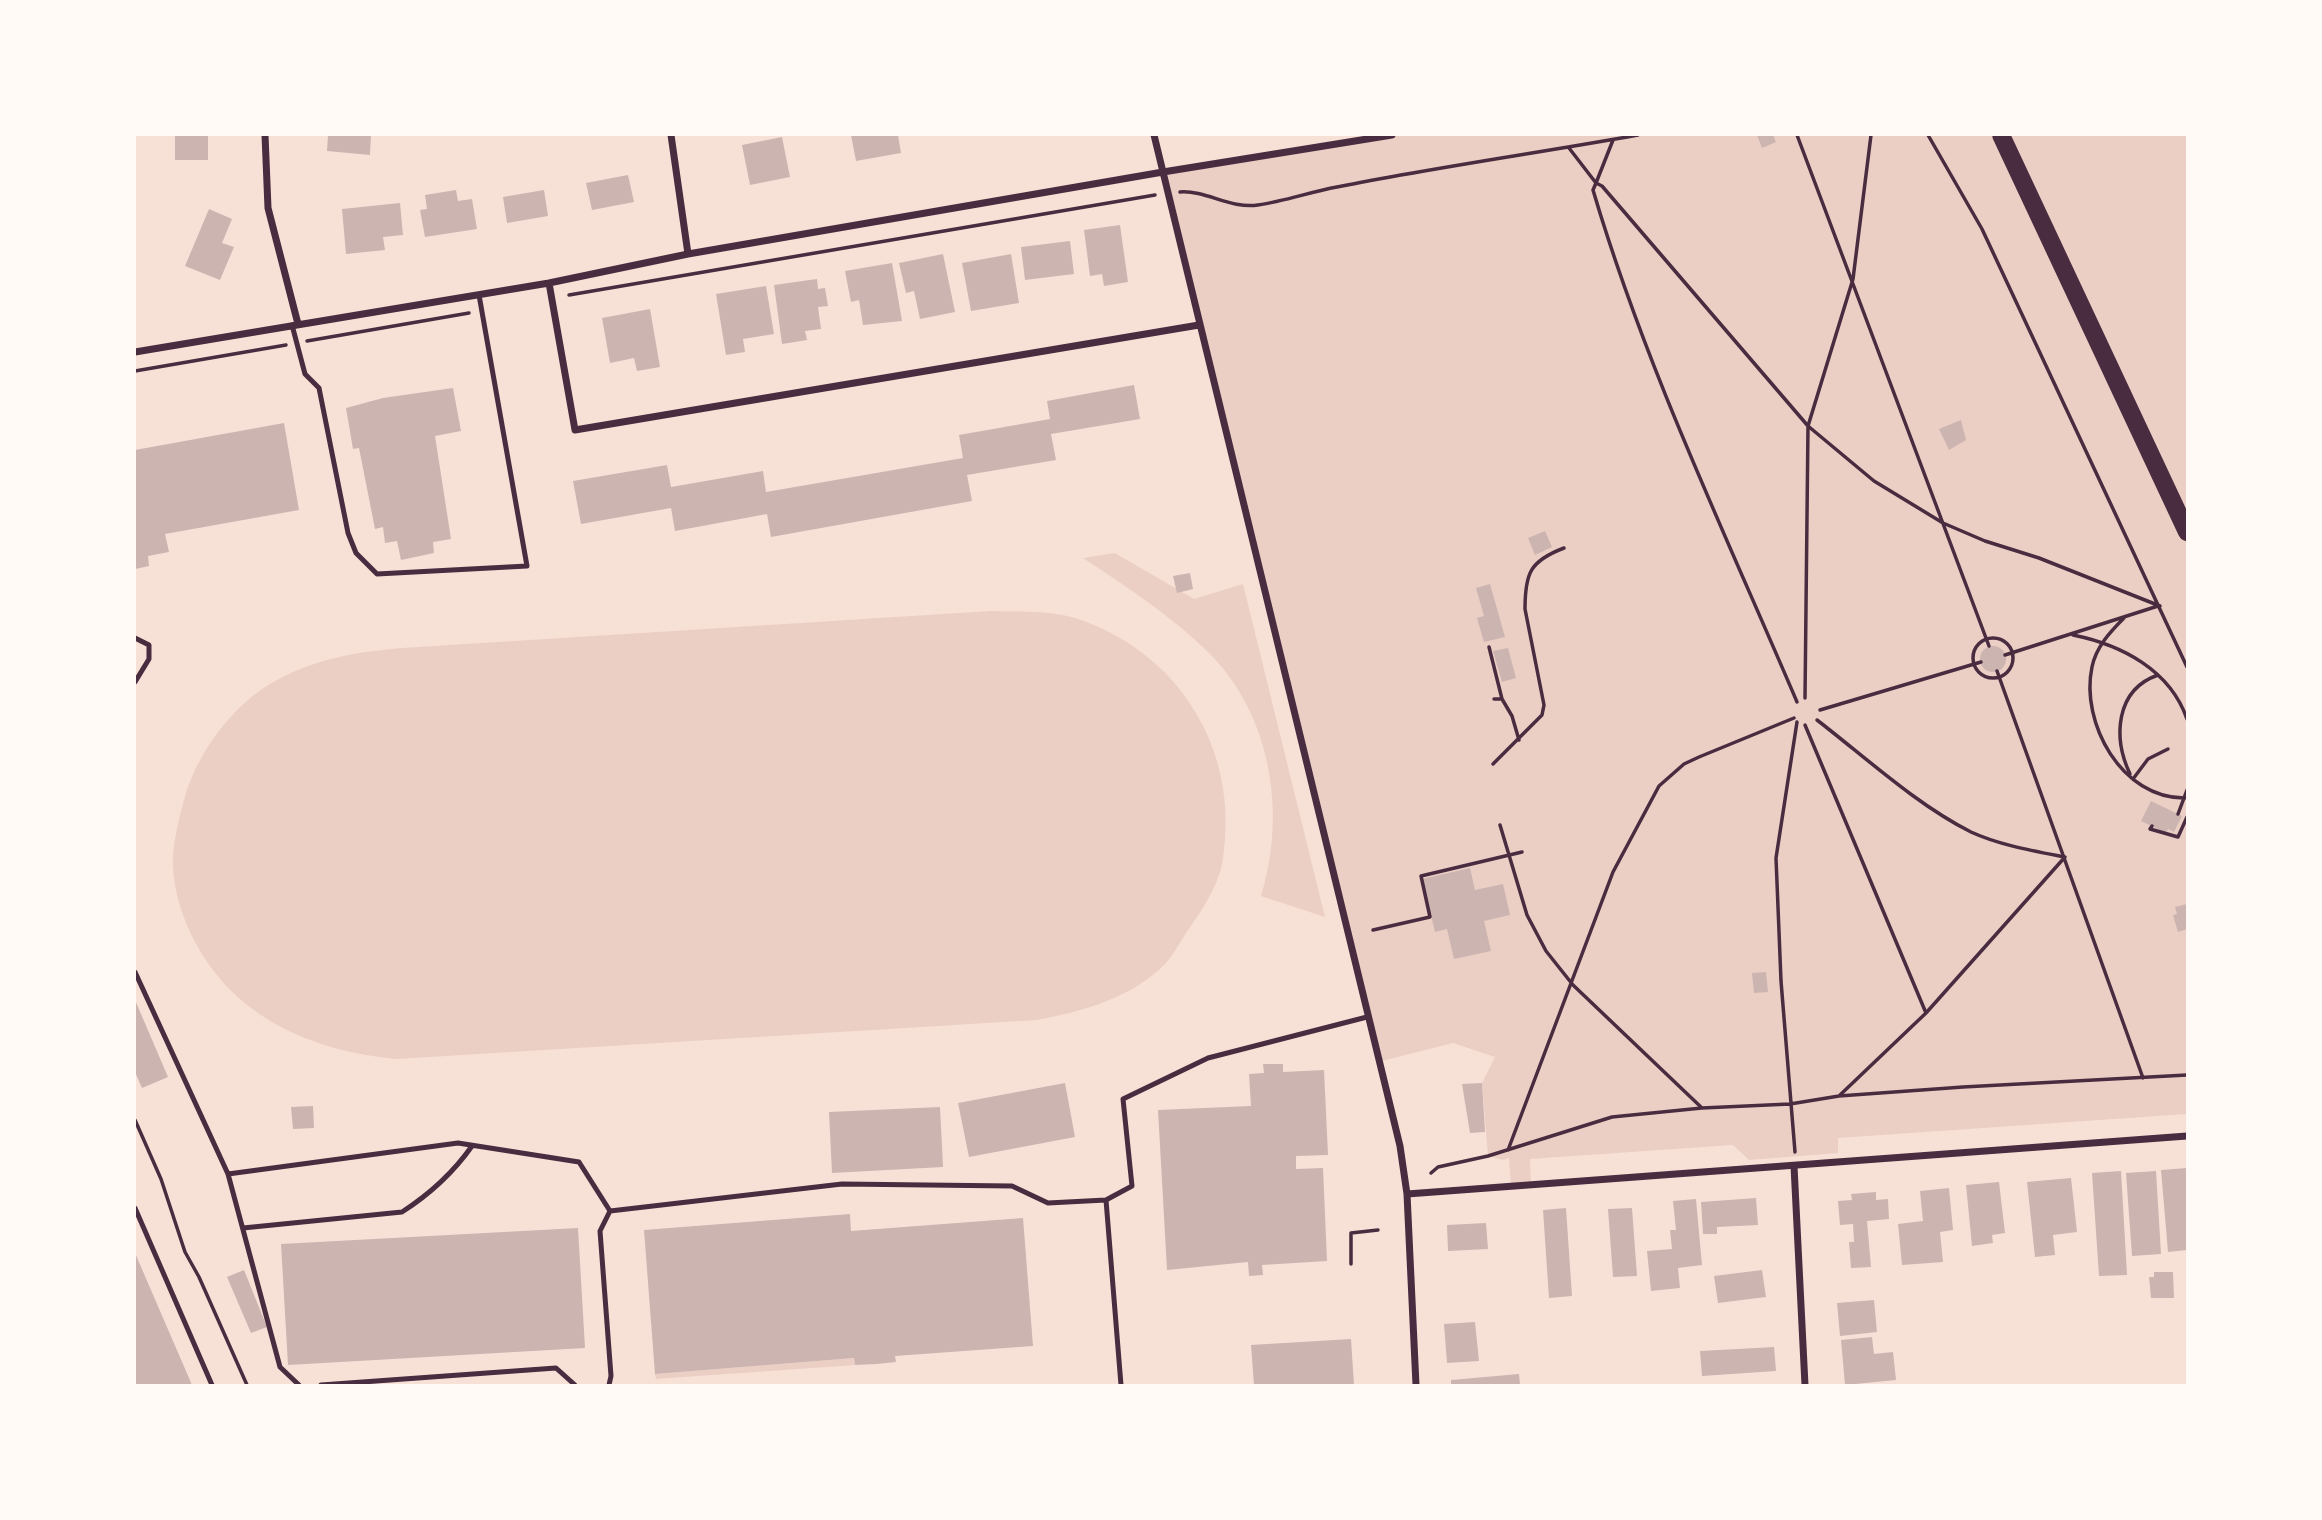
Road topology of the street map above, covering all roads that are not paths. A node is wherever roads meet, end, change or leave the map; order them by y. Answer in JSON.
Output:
{"nodes":[{"id":1,"x":265,"y":135,"type":"edge"},
{"id":2,"x":671,"y":135,"type":"edge"},
{"id":3,"x":1154,"y":135,"type":"edge"},
{"id":4,"x":1392,"y":135,"type":"edge"},
{"id":5,"x":2001,"y":135,"type":"edge"},
{"id":6,"x":1163,"y":172,"type":"junction"},
{"id":7,"x":688,"y":254,"type":"junction"},
{"id":8,"x":549,"y":283,"type":"junction"},
{"id":9,"x":479,"y":295,"type":"junction"},
{"id":10,"x":295,"y":324,"type":"junction"},
{"id":11,"x":1199,"y":325,"type":"junction"},
{"id":12,"x":135,"y":352,"type":"edge"},
{"id":13,"x":2187,"y":532,"type":"edge"},
{"id":14,"x":135,"y":638,"type":"edge"},
{"id":15,"x":135,"y":682,"type":"edge"},
{"id":16,"x":135,"y":972,"type":"edge"},
{"id":17,"x":1367,"y":1017,"type":"junction"},
{"id":18,"x":2187,"y":1136,"type":"edge"},
{"id":19,"x":472,"y":1146,"type":"junction"},
{"id":20,"x":1794,"y":1166,"type":"junction"},
{"id":21,"x":228,"y":1174,"type":"junction"},
{"id":22,"x":1407,"y":1194,"type":"junction"},
{"id":23,"x":1106,"y":1200,"type":"junction"},
{"id":24,"x":135,"y":1208,"type":"edge"},
{"id":25,"x":610,"y":1211,"type":"junction"},
{"id":26,"x":243,"y":1228,"type":"junction"},
{"id":27,"x":212,"y":1385,"type":"edge"},
{"id":28,"x":299,"y":1385,"type":"edge"},
{"id":29,"x":321,"y":1385,"type":"edge"},
{"id":30,"x":575,"y":1385,"type":"edge"},
{"id":31,"x":609,"y":1385,"type":"edge"},
{"id":32,"x":1121,"y":1385,"type":"edge"},
{"id":33,"x":1416,"y":1385,"type":"edge"},
{"id":34,"x":1805,"y":1385,"type":"edge"}],
"edges":[{"from":1,"to":10,"type":"street"},
{"from":2,"to":7,"type":"street"},
{"from":3,"to":6,"type":"street"},
{"from":4,"to":6,"type":"street"},
{"from":5,"to":13,"type":"main road"},
{"from":6,"to":7,"type":"street"},
{"from":6,"to":11,"type":"street"},
{"from":7,"to":8,"type":"street"},
{"from":8,"to":9,"type":"street"},
{"from":8,"to":11,"type":"street"},
{"from":9,"to":10,"type":"street"},
{"from":9,"to":10,"type":"lane"},
{"from":10,"to":12,"type":"street"},
{"from":11,"to":17,"type":"street"},
{"from":14,"to":15,"type":"lane"},
{"from":16,"to":21,"type":"lane"},
{"from":17,"to":22,"type":"street"},
{"from":17,"to":23,"type":"lane"},
{"from":18,"to":20,"type":"street"},
{"from":19,"to":21,"type":"lane"},
{"from":19,"to":25,"type":"lane"},
{"from":19,"to":26,"type":"lane"},
{"from":20,"to":22,"type":"street"},
{"from":20,"to":34,"type":"street"},
{"from":21,"to":26,"type":"lane"},
{"from":22,"to":33,"type":"street"},
{"from":23,"to":25,"type":"lane"},
{"from":23,"to":32,"type":"lane"},
{"from":24,"to":27,"type":"lane"},
{"from":25,"to":31,"type":"lane"},
{"from":26,"to":28,"type":"lane"},
{"from":29,"to":30,"type":"lane"}]}
